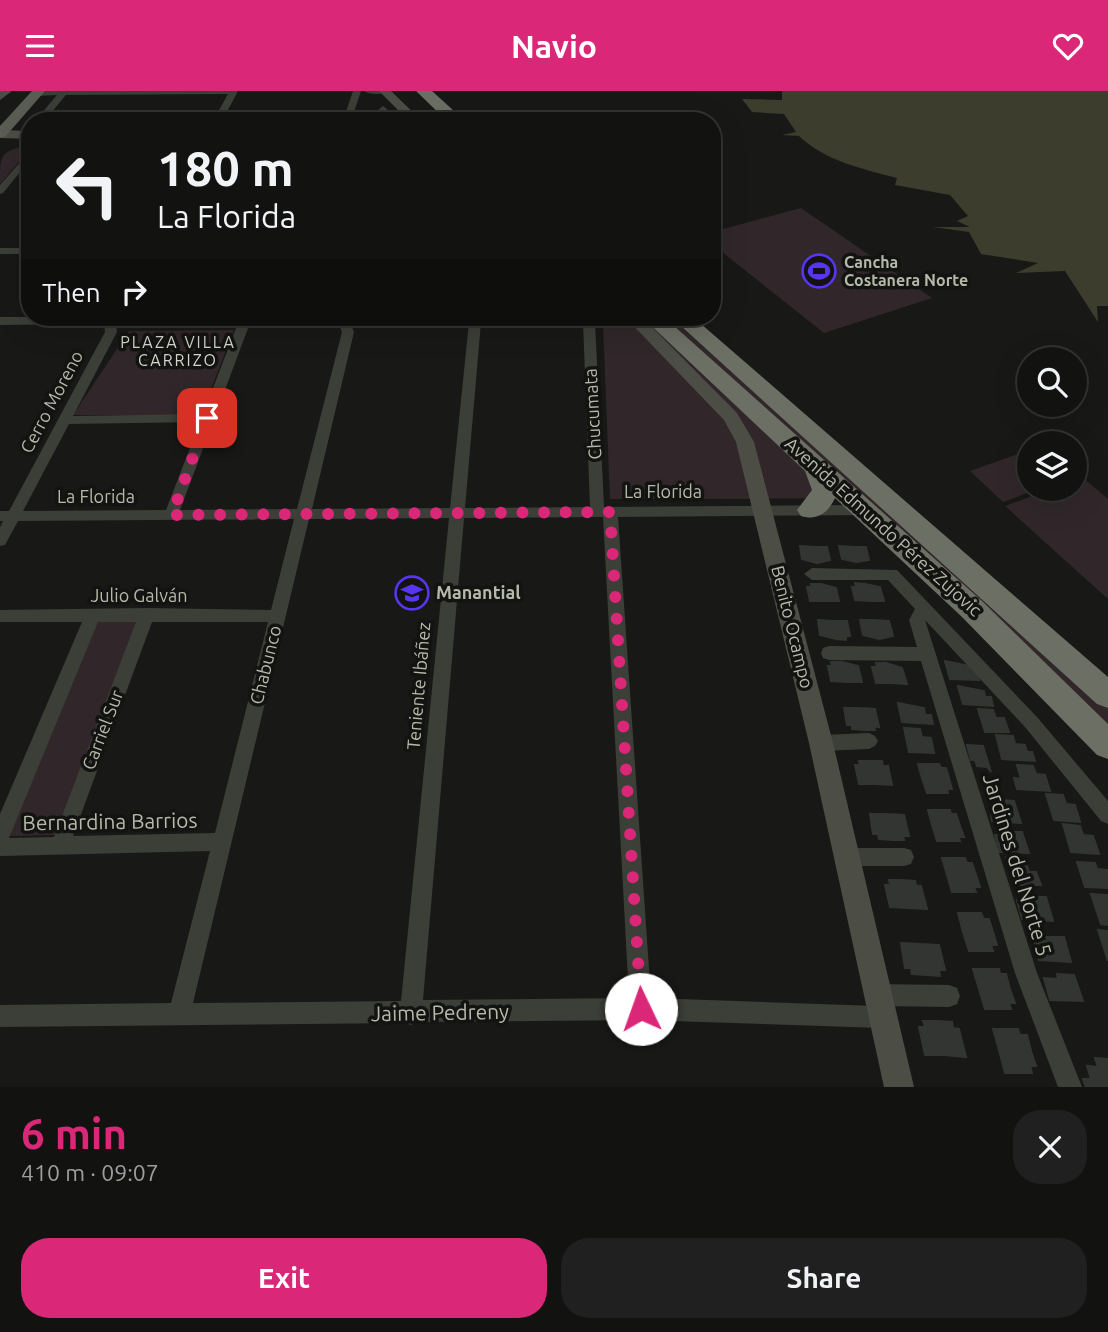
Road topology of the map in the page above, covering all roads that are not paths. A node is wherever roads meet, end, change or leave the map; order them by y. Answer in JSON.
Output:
{"nodes":[{"id":1,"x":6,"y":91,"type":"edge"},
{"id":2,"x":139,"y":91,"type":"edge"},
{"id":3,"x":195,"y":91,"type":"edge"},
{"id":4,"x":233,"y":91,"type":"edge"},
{"id":5,"x":356,"y":91,"type":"edge"},
{"id":6,"x":368,"y":91,"type":"edge"},
{"id":7,"x":385,"y":91,"type":"edge"},
{"id":8,"x":402,"y":91,"type":"edge"},
{"id":9,"x":423,"y":91,"type":"edge"},
{"id":10,"x":33,"y":92,"type":"edge"},
{"id":11,"x":64,"y":92,"type":"edge"},
{"id":12,"x":0,"y":97,"type":"edge"},
{"id":13,"x":383,"y":109,"type":"dead end"},
{"id":14,"x":47,"y":112,"type":"edge"},
{"id":15,"x":222,"y":112,"type":"edge"},
{"id":16,"x":350,"y":112,"type":"edge"},
{"id":17,"x":382,"y":112,"type":"edge"},
{"id":18,"x":407,"y":112,"type":"edge"},
{"id":19,"x":425,"y":112,"type":"edge"},
{"id":20,"x":447,"y":112,"type":"edge"},
{"id":21,"x":0,"y":116,"type":"edge"},
{"id":22,"x":0,"y":134,"type":"edge"},
{"id":23,"x":21,"y":134,"type":"edge"},
{"id":24,"x":21,"y":137,"type":"edge"},
{"id":25,"x":0,"y":143,"type":"edge"},
{"id":26,"x":21,"y":165,"type":"edge"},
{"id":27,"x":0,"y":191,"type":"edge"},
{"id":28,"x":0,"y":251,"type":"edge"},
{"id":29,"x":21,"y":251,"type":"edge"},
{"id":30,"x":0,"y":321,"type":"edge"},
{"id":31,"x":21,"y":321,"type":"edge"},
{"id":32,"x":111,"y":326,"type":"edge"},
{"id":33,"x":243,"y":326,"type":"edge"},
{"id":34,"x":346,"y":326,"type":"edge"},
{"id":35,"x":474,"y":326,"type":"edge"},
{"id":36,"x":590,"y":326,"type":"edge"},
{"id":37,"x":648,"y":326,"type":"edge"},
{"id":38,"x":651,"y":326,"type":"edge"},
{"id":39,"x":691,"y":326,"type":"edge"},
{"id":40,"x":207,"y":418,"type":"junction"},
{"id":41,"x":65,"y":420,"type":"junction"},
{"id":42,"x":816,"y":465,"type":"junction"},
{"id":43,"x":810,"y":510,"type":"junction"},
{"id":44,"x":864,"y":510,"type":"junction"},
{"id":45,"x":762,"y":511,"type":"junction"},
{"id":46,"x":604,"y":512,"type":"junction"},
{"id":47,"x":455,"y":513,"type":"junction"},
{"id":48,"x":304,"y":514,"type":"junction"},
{"id":49,"x":172,"y":515,"type":"junction"},
{"id":50,"x":7,"y":516,"type":"edge"},
{"id":51,"x":0,"y":541,"type":"edge"},
{"id":52,"x":812,"y":574,"type":"dead end"},
{"id":53,"x":93,"y":614,"type":"junction"},
{"id":54,"x":147,"y":614,"type":"junction"},
{"id":55,"x":0,"y":615,"type":"edge"},
{"id":56,"x":933,"y":615,"type":"junction"},
{"id":57,"x":278,"y":616,"type":"junction"},
{"id":58,"x":829,"y":653,"type":"dead end"},
{"id":59,"x":927,"y":654,"type":"junction"},
{"id":60,"x":1108,"y":695,"type":"edge"},
{"id":61,"x":869,"y":741,"type":"dead end"},
{"id":62,"x":821,"y":743,"type":"junction"},
{"id":63,"x":1108,"y":745,"type":"edge"},
{"id":64,"x":1108,"y":815,"type":"edge"},
{"id":65,"x":0,"y":837,"type":"edge"},
{"id":66,"x":222,"y":842,"type":"junction"},
{"id":67,"x":60,"y":846,"type":"junction"},
{"id":68,"x":0,"y":847,"type":"edge"},
{"id":69,"x":848,"y":857,"type":"junction"},
{"id":70,"x":904,"y":857,"type":"dead end"},
{"id":71,"x":949,"y":996,"type":"dead end"},
{"id":72,"x":878,"y":1006,"type":"junction"},
{"id":73,"x":641,"y":1009,"type":"junction"},
{"id":74,"x":180,"y":1013,"type":"junction"},
{"id":75,"x":411,"y":1014,"type":"junction"},
{"id":76,"x":0,"y":1016,"type":"edge"},
{"id":77,"x":899,"y":1087,"type":"edge"},
{"id":78,"x":1070,"y":1087,"type":"edge"}],
"edges":[{"from":1,"to":12,"type":"street"},
{"from":2,"to":3,"type":"street"},
{"from":2,"to":11,"type":"street"},
{"from":3,"to":4,"type":"street"},
{"from":4,"to":15,"type":"street"},
{"from":5,"to":16,"type":"street"},
{"from":6,"to":7,"type":"street"},
{"from":7,"to":18,"type":"street"},
{"from":8,"to":19,"type":"highway"},
{"from":9,"to":20,"type":"highway"},
{"from":10,"to":11,"type":"street"},
{"from":10,"to":21,"type":"main road"},
{"from":10,"to":22,"type":"main road"},
{"from":11,"to":14,"type":"street"},
{"from":13,"to":17,"type":"street"},
{"from":22,"to":23,"type":"street"},
{"from":24,"to":25,"type":"street"},
{"from":26,"to":27,"type":"street"},
{"from":28,"to":29,"type":"street"},
{"from":30,"to":31,"type":"street"},
{"from":32,"to":41,"type":"street","name":"Cerro Moreno"},
{"from":33,"to":40,"type":"street"},
{"from":34,"to":48,"type":"street","name":"Chabunco"},
{"from":35,"to":47,"type":"street","name":"Teniente Ibáñez"},
{"from":36,"to":46,"type":"street","name":"Chucumata"},
{"from":37,"to":45,"type":"street"},
{"from":38,"to":42,"type":"highway","name":"Avenida Edmundo Pérez Zujovic"},
{"from":39,"to":60,"type":"highway","name":"Avenida Edmundo Pérez Zujovic"},
{"from":40,"to":41,"type":"street"},
{"from":40,"to":49,"type":"street"},
{"from":41,"to":50,"type":"street","name":"Cerro Moreno"},
{"from":42,"to":43,"type":"highway"},
{"from":42,"to":44,"type":"highway","name":"Avenida Edmundo Pérez Zujovic"},
{"from":43,"to":44,"type":"street","name":"La Florida"},
{"from":43,"to":45,"type":"street","name":"La Florida"},
{"from":44,"to":63,"type":"highway","name":"Avenida Edmundo Pérez Zujovic"},
{"from":45,"to":46,"type":"street","name":"La Florida"},
{"from":45,"to":62,"type":"street","name":"Benito Ocampo"},
{"from":46,"to":47,"type":"street","name":"La Florida"},
{"from":46,"to":73,"type":"street","name":"Chucumata"},
{"from":47,"to":48,"type":"street","name":"La Florida"},
{"from":47,"to":75,"type":"street","name":"Teniente Ibáñez"},
{"from":48,"to":49,"type":"street","name":"La Florida"},
{"from":48,"to":57,"type":"street","name":"Chabunco"},
{"from":49,"to":50,"type":"street","name":"La Florida"},
{"from":50,"to":51,"type":"street","name":"Cerro Moreno"},
{"from":52,"to":56,"type":"street"},
{"from":53,"to":54,"type":"street","name":"Julio Galván"},
{"from":53,"to":55,"type":"street","name":"Julio Galván"},
{"from":53,"to":65,"type":"street"},
{"from":54,"to":57,"type":"street","name":"Julio Galván"},
{"from":54,"to":67,"type":"street","name":"Carriel Sur"},
{"from":56,"to":59,"type":"street","name":"Jardines del Norte 5"},
{"from":56,"to":64,"type":"street"},
{"from":57,"to":66,"type":"street","name":"Chabunco"},
{"from":58,"to":59,"type":"street"},
{"from":59,"to":78,"type":"street","name":"Jardines del Norte 5"},
{"from":61,"to":62,"type":"street"},
{"from":62,"to":69,"type":"street","name":"Benito Ocampo"},
{"from":66,"to":67,"type":"street","name":"Bernardina Barrios"},
{"from":66,"to":74,"type":"street","name":"Chabunco"},
{"from":67,"to":68,"type":"street","name":"Bernardina Barrios"},
{"from":69,"to":70,"type":"street"},
{"from":69,"to":72,"type":"street","name":"Benito Ocampo"},
{"from":71,"to":72,"type":"street"},
{"from":72,"to":73,"type":"street","name":"Jaime Pedreny"},
{"from":72,"to":77,"type":"street","name":"Benito Ocampo"},
{"from":73,"to":75,"type":"street","name":"Jaime Pedreny"},
{"from":74,"to":75,"type":"street","name":"Jaime Pedreny"},
{"from":74,"to":76,"type":"street","name":"Jaime Pedreny"}]}
